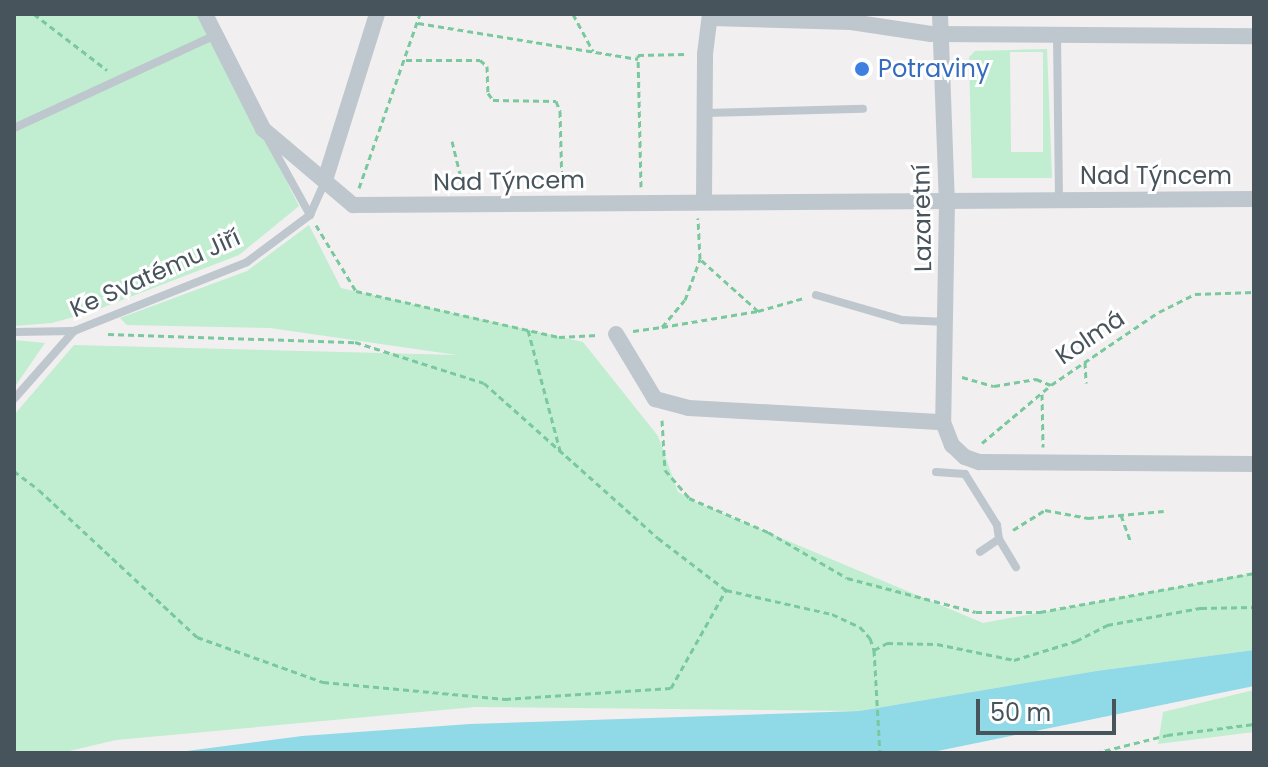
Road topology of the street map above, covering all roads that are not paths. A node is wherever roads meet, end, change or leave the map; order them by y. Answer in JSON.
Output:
{"nodes":[{"id":1,"x":205,"y":14,"type":"edge"},
{"id":2,"x":377,"y":14,"type":"edge"},
{"id":3,"x":940,"y":14,"type":"edge"},
{"id":4,"x":714,"y":16,"type":"edge"},
{"id":5,"x":836,"y":18,"type":"edge"},
{"id":6,"x":940,"y":33,"type":"junction"},
{"id":7,"x":215,"y":35,"type":"junction"},
{"id":8,"x":1057,"y":35,"type":"junction"},
{"id":9,"x":1254,"y":36,"type":"edge"},
{"id":10,"x":863,"y":109,"type":"dead end"},
{"id":11,"x":705,"y":113,"type":"junction"},
{"id":12,"x":14,"y":128,"type":"edge"},
{"id":13,"x":263,"y":129,"type":"junction"},
{"id":14,"x":325,"y":180,"type":"junction"},
{"id":15,"x":1254,"y":199,"type":"edge"},
{"id":16,"x":1059,"y":200,"type":"junction"},
{"id":17,"x":947,"y":202,"type":"junction"},
{"id":18,"x":701,"y":209,"type":"junction"},
{"id":19,"x":310,"y":215,"type":"junction"},
{"id":20,"x":816,"y":295,"type":"road end"},
{"id":21,"x":946,"y":322,"type":"junction"},
{"id":22,"x":74,"y":331,"type":"junction"},
{"id":23,"x":14,"y":332,"type":"edge"},
{"id":24,"x":616,"y":334,"type":"road end"},
{"id":25,"x":14,"y":399,"type":"edge"},
{"id":26,"x":943,"y":422,"type":"junction"},
{"id":27,"x":1254,"y":464,"type":"edge"},
{"id":28,"x":936,"y":472,"type":"dead end"},
{"id":29,"x":999,"y":539,"type":"junction"},
{"id":30,"x":980,"y":552,"type":"dead end"},
{"id":31,"x":1016,"y":567,"type":"dead end"}],
"edges":[{"from":1,"to":7,"type":"street"},
{"from":2,"to":14,"type":"street"},
{"from":3,"to":6,"type":"street","name":"Lazaretní"},
{"from":4,"to":5,"type":"street"},
{"from":4,"to":11,"type":"street"},
{"from":5,"to":6,"type":"street"},
{"from":6,"to":8,"type":"street"},
{"from":6,"to":17,"type":"street","name":"Lazaretní"},
{"from":7,"to":12,"type":"lane"},
{"from":7,"to":13,"type":"street"},
{"from":8,"to":9,"type":"street"},
{"from":8,"to":16,"type":"lane","name":"Nad Týncem"},
{"from":10,"to":11,"type":"lane"},
{"from":11,"to":18,"type":"street"},
{"from":13,"to":14,"type":"street"},
{"from":13,"to":19,"type":"lane"},
{"from":14,"to":18,"type":"street","name":"Nad Týncem"},
{"from":14,"to":19,"type":"lane"},
{"from":15,"to":16,"type":"street","name":"Nad Týncem"},
{"from":16,"to":17,"type":"street","name":"Nad Týncem"},
{"from":17,"to":18,"type":"street","name":"Nad Týncem"},
{"from":17,"to":21,"type":"street","name":"Lazaretní"},
{"from":19,"to":22,"type":"lane","name":"Ke Svatému Jiří"},
{"from":20,"to":21,"type":"lane"},
{"from":21,"to":26,"type":"street","name":"Lazaretní"},
{"from":22,"to":23,"type":"lane"},
{"from":22,"to":25,"type":"lane","name":"Ke Svatému Jiří"},
{"from":24,"to":26,"type":"street"},
{"from":26,"to":27,"type":"street"},
{"from":28,"to":29,"type":"lane"},
{"from":29,"to":30,"type":"lane"},
{"from":29,"to":31,"type":"lane"}]}
